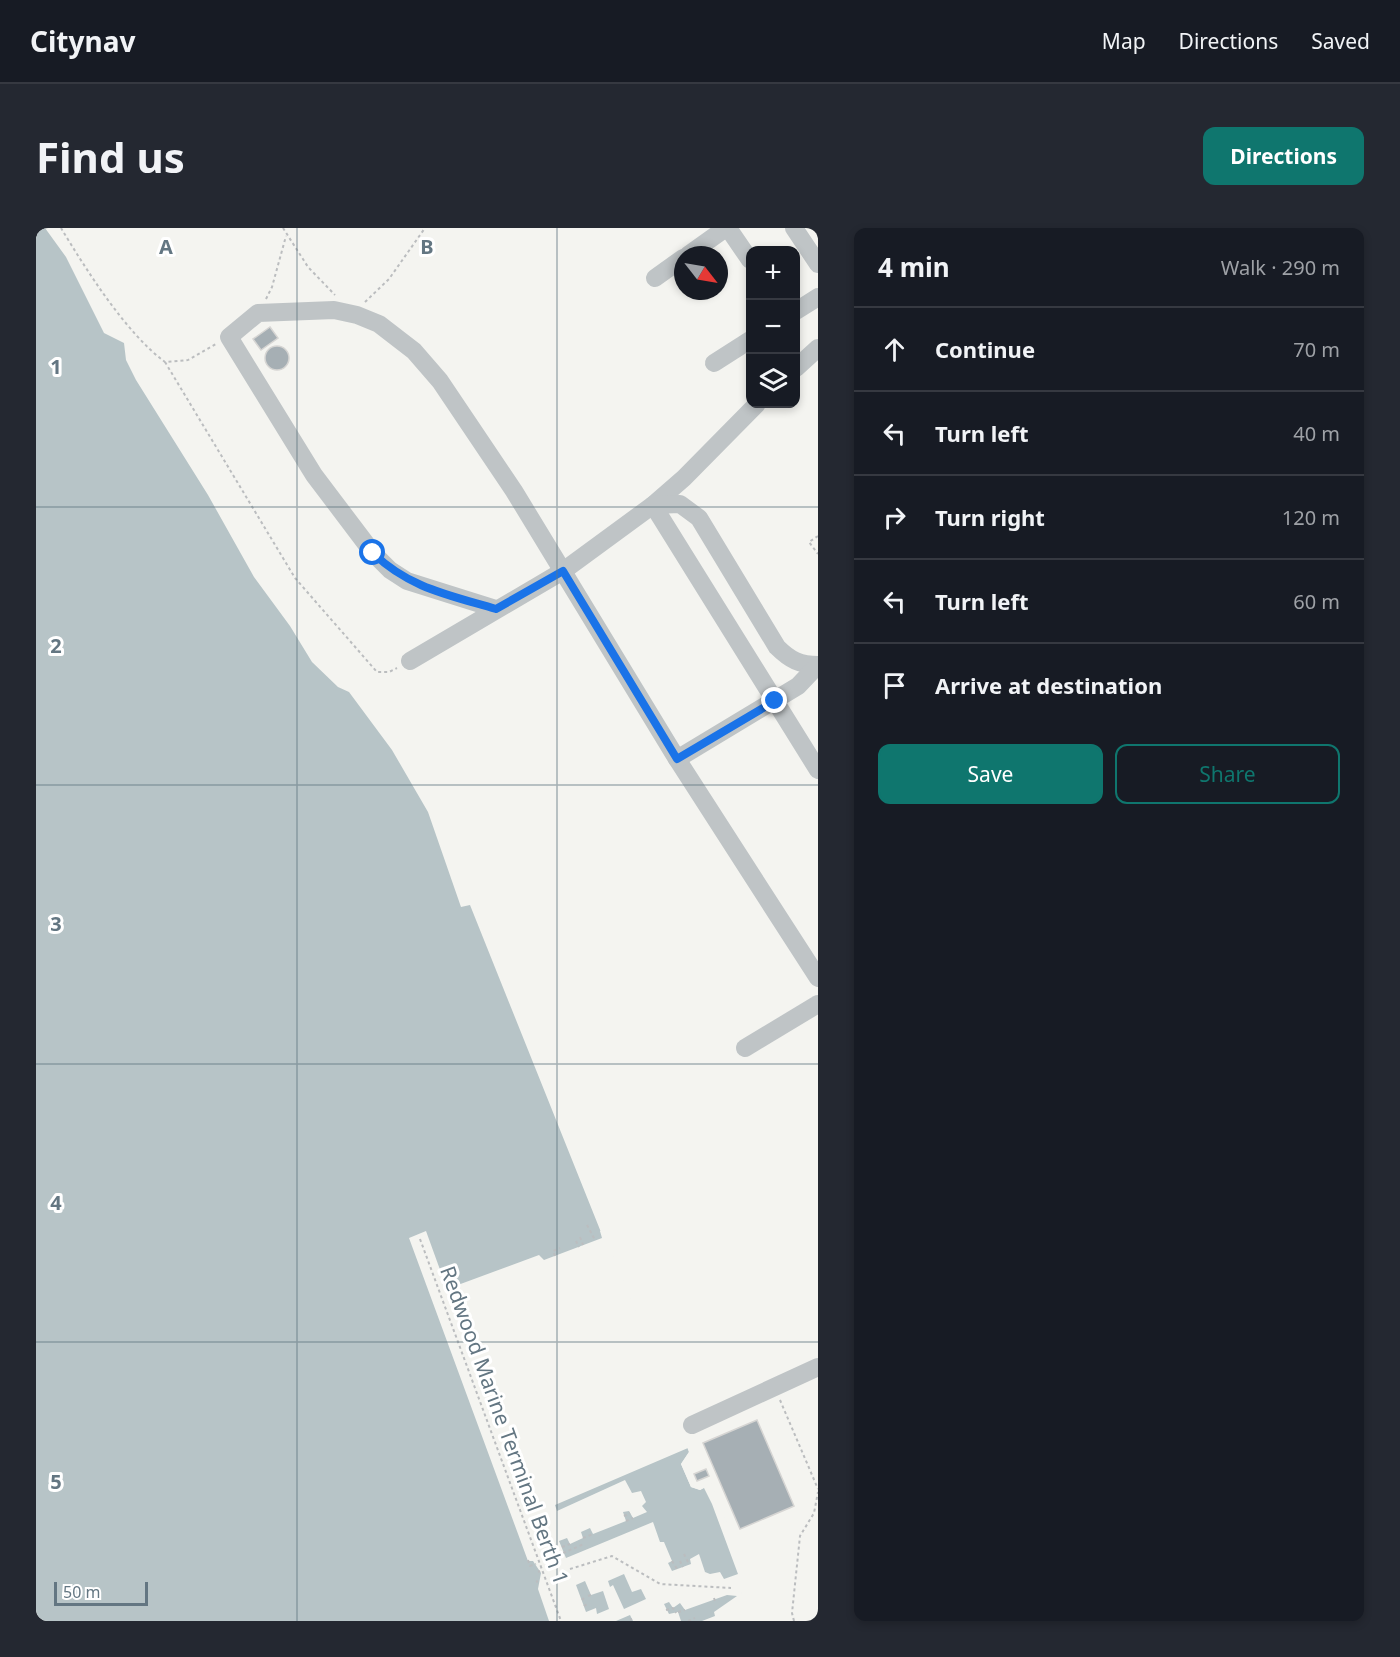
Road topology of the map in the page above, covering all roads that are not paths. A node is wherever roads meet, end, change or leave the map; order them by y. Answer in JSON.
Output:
{"nodes":[{"id":1,"x":727,"y":228,"type":"edge"},
{"id":2,"x":794,"y":228,"type":"edge"},
{"id":3,"x":701,"y":246,"type":"edge"},
{"id":4,"x":746,"y":254,"type":"edge"},
{"id":5,"x":674,"y":264,"type":"edge"},
{"id":6,"x":818,"y":264,"type":"edge"},
{"id":7,"x":655,"y":278,"type":"dead end"},
{"id":8,"x":818,"y":297,"type":"edge"},
{"id":9,"x":800,"y":308,"type":"edge"},
{"id":10,"x":746,"y":343,"type":"edge"},
{"id":11,"x":818,"y":348,"type":"edge"},
{"id":12,"x":714,"y":363,"type":"dead end"},
{"id":13,"x":800,"y":364,"type":"edge"},
{"id":14,"x":753,"y":408,"type":"edge"},
{"id":15,"x":653,"y":505,"type":"junction"},
{"id":16,"x":563,"y":571,"type":"junction"},
{"id":17,"x":496,"y":609,"type":"junction"},
{"id":18,"x":410,"y":661,"type":"road end"},
{"id":19,"x":817,"y":665,"type":"edge"},
{"id":20,"x":775,"y":701,"type":"junction"},
{"id":21,"x":677,"y":759,"type":"junction"},
{"id":22,"x":818,"y":770,"type":"edge"},
{"id":23,"x":818,"y":978,"type":"edge"},
{"id":24,"x":818,"y":1004,"type":"edge"},
{"id":25,"x":745,"y":1048,"type":"dead end"},
{"id":26,"x":818,"y":1367,"type":"edge"},
{"id":27,"x":693,"y":1425,"type":"dead end"}],
"edges":[{"from":1,"to":3,"type":"street"},
{"from":1,"to":4,"type":"street"},
{"from":2,"to":6,"type":"street"},
{"from":5,"to":7,"type":"street"},
{"from":8,"to":9,"type":"street"},
{"from":10,"to":12,"type":"street"},
{"from":11,"to":13,"type":"street"},
{"from":14,"to":15,"type":"street"},
{"from":15,"to":16,"type":"street"},
{"from":15,"to":19,"type":"street"},
{"from":15,"to":20,"type":"street"},
{"from":16,"to":17,"type":"street"},
{"from":16,"to":17,"type":"street"},
{"from":16,"to":21,"type":"street"},
{"from":17,"to":18,"type":"street"},
{"from":19,"to":20,"type":"street"},
{"from":20,"to":21,"type":"street"},
{"from":20,"to":22,"type":"street"},
{"from":21,"to":23,"type":"street"},
{"from":24,"to":25,"type":"street"},
{"from":26,"to":27,"type":"street"}]}
